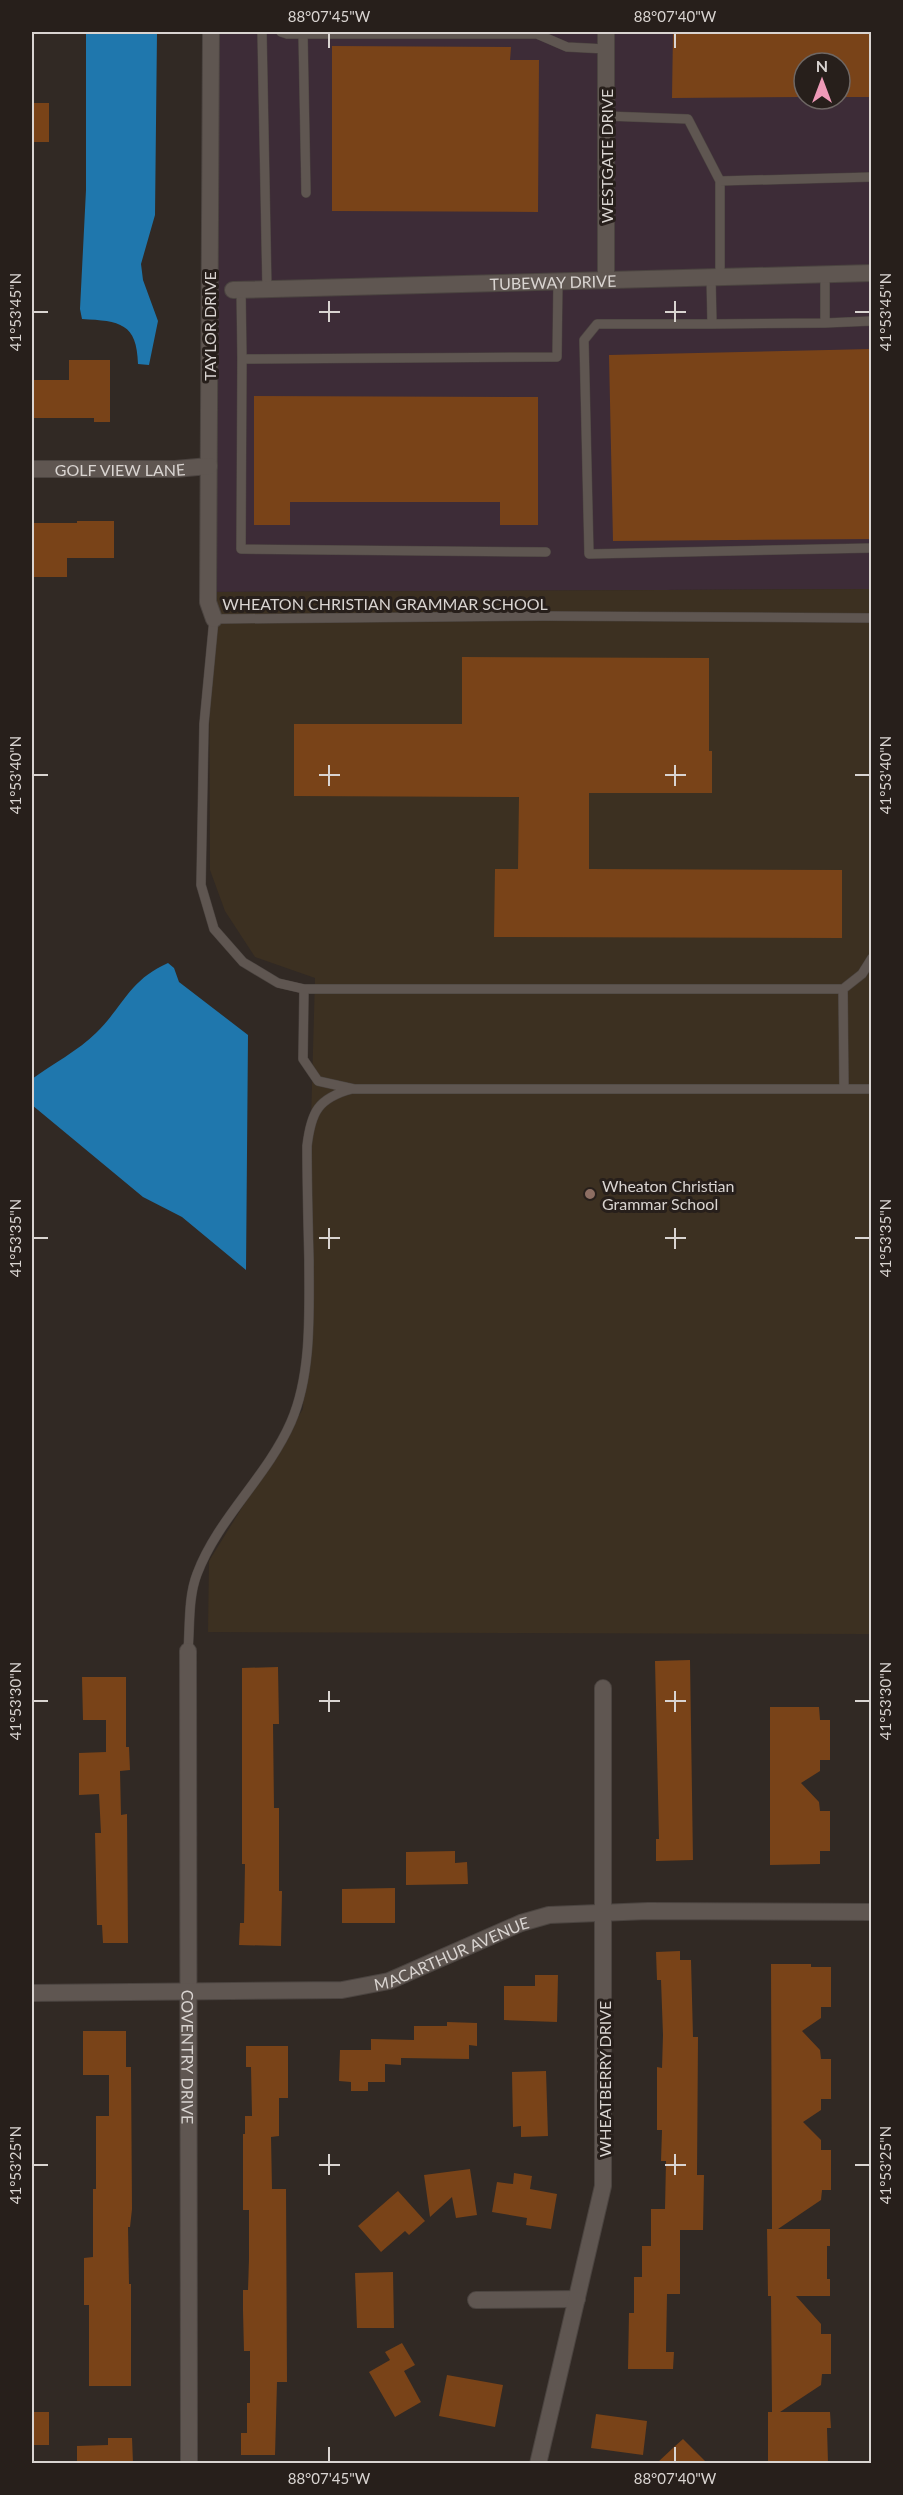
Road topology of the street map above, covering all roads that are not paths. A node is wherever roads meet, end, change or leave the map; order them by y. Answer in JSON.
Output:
{"nodes":[{"id":1,"x":211,"y":32,"type":"edge"},
{"id":2,"x":262,"y":32,"type":"edge"},
{"id":3,"x":281,"y":32,"type":"edge"},
{"id":4,"x":606,"y":32,"type":"edge"},
{"id":5,"x":303,"y":34,"type":"junction"},
{"id":6,"x":606,"y":50,"type":"junction"},
{"id":7,"x":606,"y":116,"type":"junction"},
{"id":8,"x":872,"y":177,"type":"edge"},
{"id":9,"x":720,"y":181,"type":"junction"},
{"id":10,"x":306,"y":193,"type":"dead end"},
{"id":11,"x":872,"y":273,"type":"edge"},
{"id":12,"x":825,"y":274,"type":"junction"},
{"id":13,"x":715,"y":277,"type":"junction"},
{"id":14,"x":606,"y":280,"type":"junction"},
{"id":15,"x":558,"y":281,"type":"junction"},
{"id":16,"x":237,"y":289,"type":"joint"},
{"id":17,"x":267,"y":289,"type":"junction"},
{"id":18,"x":872,"y":321,"type":"edge"},
{"id":19,"x":825,"y":323,"type":"junction"},
{"id":20,"x":712,"y":324,"type":"junction"},
{"id":21,"x":242,"y":359,"type":"junction"},
{"id":22,"x":209,"y":466,"type":"junction"},
{"id":23,"x":32,"y":469,"type":"edge"},
{"id":24,"x":872,"y":548,"type":"edge"},
{"id":25,"x":546,"y":552,"type":"dead end"},
{"id":26,"x":872,"y":618,"type":"edge"},
{"id":27,"x":214,"y":619,"type":"junction"},
{"id":28,"x":872,"y":958,"type":"edge"},
{"id":29,"x":304,"y":989,"type":"junction"},
{"id":30,"x":843,"y":989,"type":"junction"},
{"id":31,"x":354,"y":1089,"type":"junction"},
{"id":32,"x":844,"y":1089,"type":"junction"},
{"id":33,"x":872,"y":1089,"type":"edge"},
{"id":34,"x":188,"y":1651,"type":"joint"},
{"id":35,"x":603,"y":1688,"type":"dead end"},
{"id":36,"x":603,"y":1912,"type":"junction"},
{"id":37,"x":872,"y":1912,"type":"edge"},
{"id":38,"x":32,"y":1993,"type":"edge"},
{"id":39,"x":188,"y":1993,"type":"junction"},
{"id":40,"x":577,"y":2299,"type":"junction"},
{"id":41,"x":476,"y":2300,"type":"dead end"},
{"id":42,"x":189,"y":2463,"type":"edge"},
{"id":43,"x":538,"y":2463,"type":"edge"}],
"edges":[{"from":1,"to":22,"type":"street","name":"TAYLOR DRIVE"},
{"from":2,"to":17,"type":"lane"},
{"from":3,"to":5,"type":"lane"},
{"from":4,"to":6,"type":"street","name":"WESTGATE DRIVE"},
{"from":5,"to":6,"type":"lane"},
{"from":5,"to":10,"type":"lane"},
{"from":6,"to":7,"type":"street","name":"WESTGATE DRIVE"},
{"from":7,"to":9,"type":"lane"},
{"from":7,"to":14,"type":"street","name":"WESTGATE DRIVE"},
{"from":8,"to":9,"type":"lane"},
{"from":9,"to":13,"type":"lane"},
{"from":11,"to":12,"type":"street","name":"TUBEWAY DRIVE"},
{"from":12,"to":13,"type":"street","name":"TUBEWAY DRIVE"},
{"from":12,"to":19,"type":"lane"},
{"from":13,"to":14,"type":"street","name":"TUBEWAY DRIVE"},
{"from":13,"to":20,"type":"lane"},
{"from":14,"to":15,"type":"street","name":"TUBEWAY DRIVE"},
{"from":15,"to":17,"type":"street","name":"TUBEWAY DRIVE"},
{"from":15,"to":21,"type":"lane"},
{"from":16,"to":17,"type":"street","name":"TUBEWAY DRIVE"},
{"from":16,"to":21,"type":"lane"},
{"from":18,"to":19,"type":"lane"},
{"from":19,"to":20,"type":"lane"},
{"from":20,"to":24,"type":"lane"},
{"from":21,"to":25,"type":"lane"},
{"from":22,"to":23,"type":"street","name":"GOLF VIEW LANE"},
{"from":22,"to":27,"type":"street","name":"TAYLOR DRIVE"},
{"from":26,"to":27,"type":"lane","name":"WHEATON CHRISTIAN GRAMMAR SCHOOL"},
{"from":27,"to":29,"type":"lane","name":"WHEATON CHRISTIAN GRAMMAR SCHOOL"},
{"from":28,"to":30,"type":"lane"},
{"from":29,"to":30,"type":"lane","name":"WHEATON CHRISTIAN GRAMMAR SCHOOL"},
{"from":29,"to":31,"type":"lane"},
{"from":30,"to":32,"type":"lane"},
{"from":31,"to":32,"type":"lane"},
{"from":31,"to":34,"type":"lane"},
{"from":32,"to":33,"type":"lane"},
{"from":34,"to":39,"type":"street","name":"COVENTRY DRIVE"},
{"from":35,"to":36,"type":"street","name":"WHEATBERRY DRIVE"},
{"from":36,"to":37,"type":"street","name":"MACARTHUR AVENUE"},
{"from":36,"to":39,"type":"street","name":"MACARTHUR AVENUE"},
{"from":36,"to":40,"type":"street","name":"WHEATBERRY DRIVE"},
{"from":38,"to":39,"type":"street","name":"MACARTHUR AVENUE"},
{"from":39,"to":42,"type":"street","name":"COVENTRY DRIVE"},
{"from":40,"to":41,"type":"street"},
{"from":40,"to":43,"type":"street","name":"WHEATBERRY DRIVE"}]}
